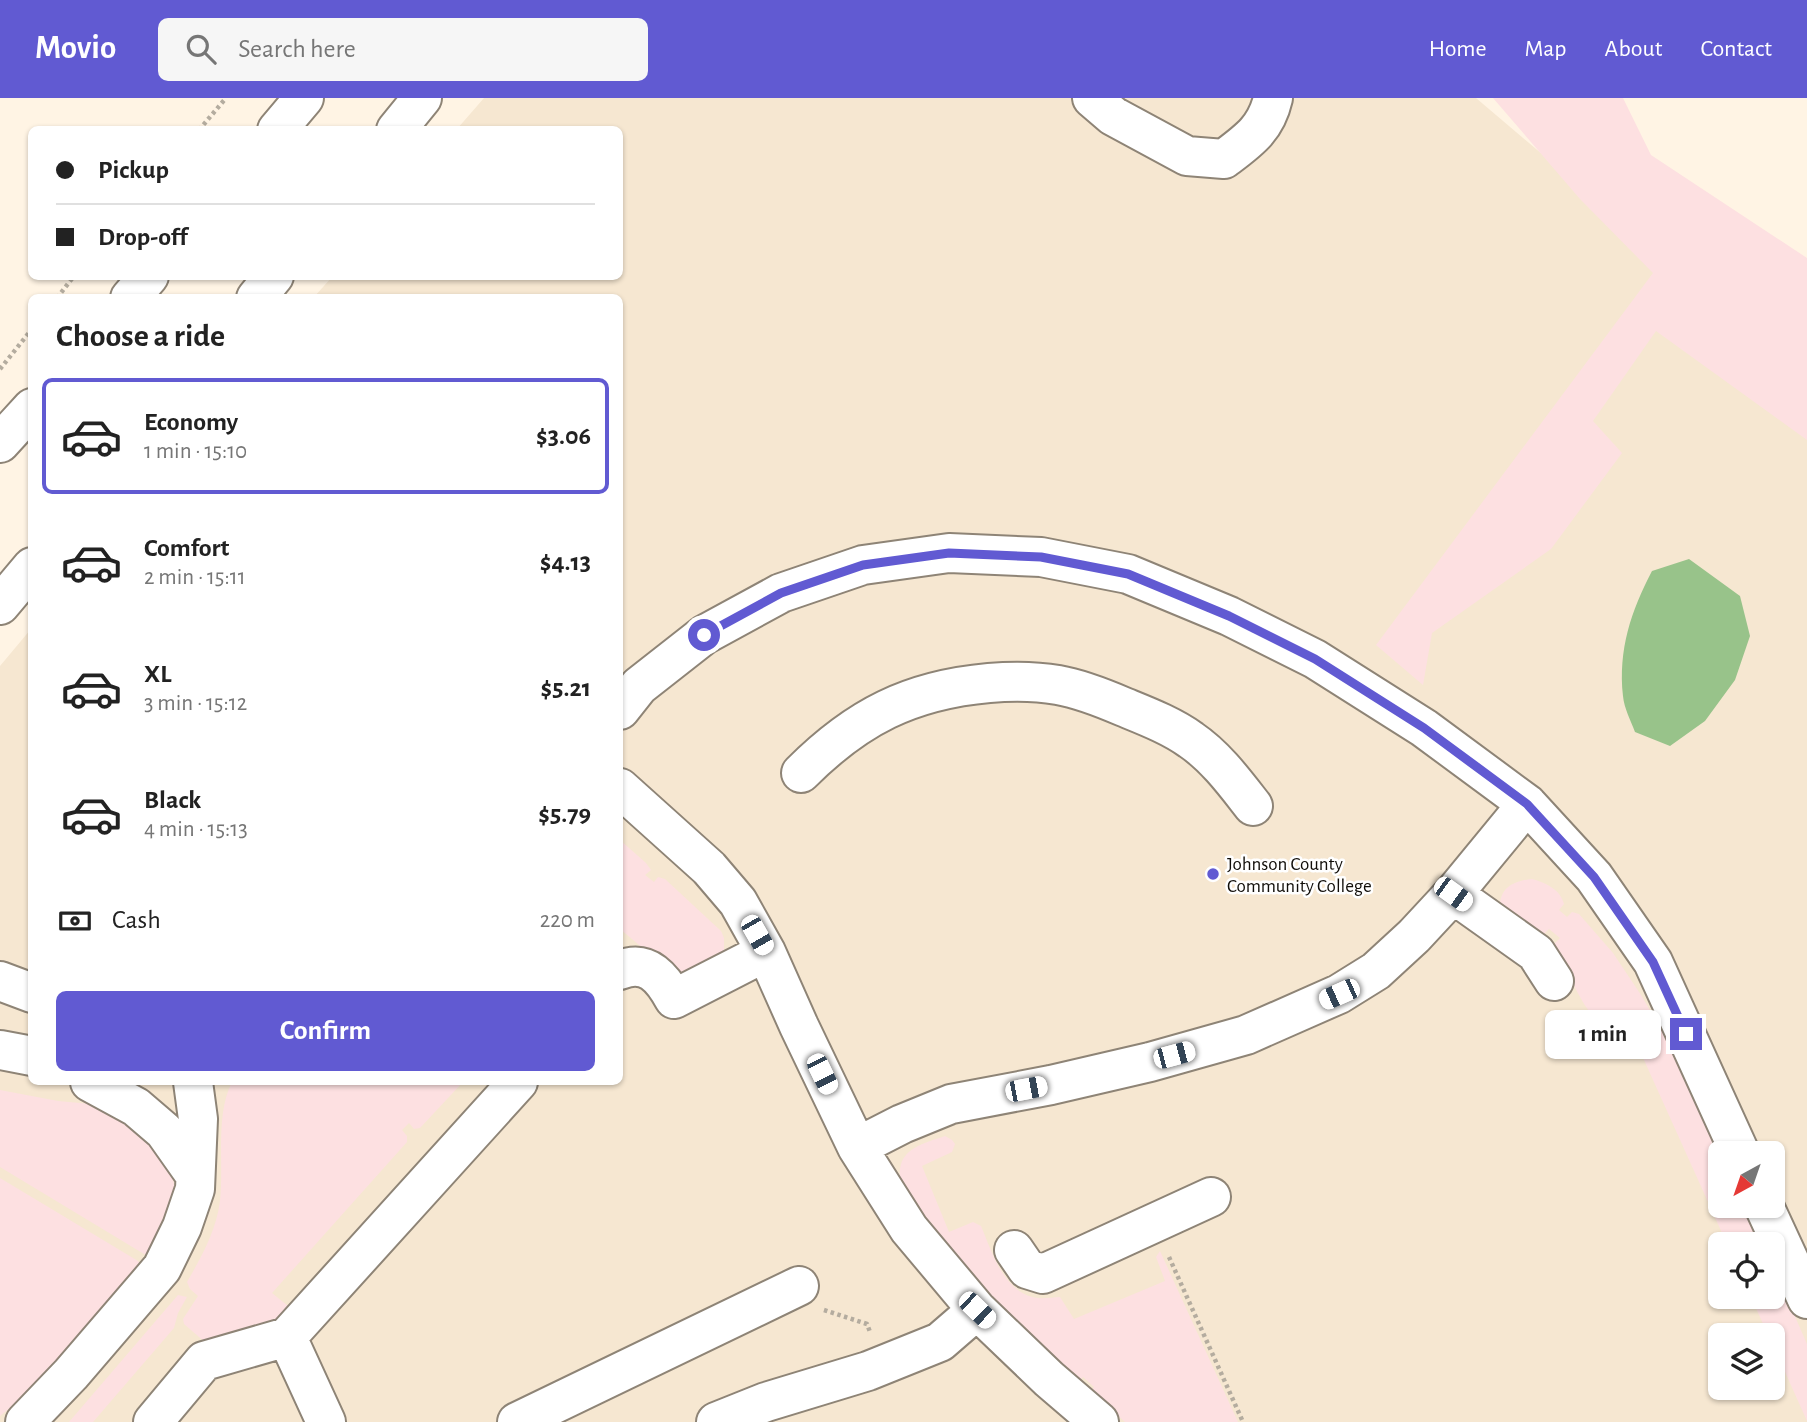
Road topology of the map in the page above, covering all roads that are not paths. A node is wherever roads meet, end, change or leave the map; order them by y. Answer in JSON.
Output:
{"nodes":[{"id":1,"x":304,"y":98,"type":"edge"},
{"id":2,"x":422,"y":98,"type":"edge"},
{"id":3,"x":1092,"y":98,"type":"edge"},
{"id":4,"x":1273,"y":98,"type":"edge"},
{"id":5,"x":280,"y":126,"type":"edge"},
{"id":6,"x":399,"y":126,"type":"edge"},
{"id":7,"x":146,"y":280,"type":"edge"},
{"id":8,"x":271,"y":280,"type":"edge"},
{"id":9,"x":133,"y":294,"type":"edge"},
{"id":10,"x":259,"y":294,"type":"edge"},
{"id":11,"x":28,"y":412,"type":"edge"},
{"id":12,"x":0,"y":443,"type":"edge"},
{"id":13,"x":28,"y":572,"type":"edge"},
{"id":14,"x":0,"y":605,"type":"edge"},
{"id":15,"x":623,"y":706,"type":"edge"},
{"id":16,"x":801,"y":774,"type":"dead end"},
{"id":17,"x":623,"y":791,"type":"edge"},
{"id":18,"x":1527,"y":804,"type":"junction"},
{"id":19,"x":1253,"y":806,"type":"dead end"},
{"id":20,"x":1453,"y":894,"type":"junction"},
{"id":21,"x":766,"y":952,"type":"junction"},
{"id":22,"x":623,"y":970,"type":"edge"},
{"id":23,"x":0,"y":981,"type":"edge"},
{"id":24,"x":1554,"y":981,"type":"dead end"},
{"id":25,"x":28,"y":992,"type":"edge"},
{"id":26,"x":0,"y":1050,"type":"edge"},
{"id":27,"x":28,"y":1055,"type":"edge"},
{"id":28,"x":96,"y":1085,"type":"edge"},
{"id":29,"x":193,"y":1085,"type":"edge"},
{"id":30,"x":515,"y":1085,"type":"edge"},
{"id":31,"x":1735,"y":1141,"type":"edge"},
{"id":32,"x":857,"y":1147,"type":"junction"},
{"id":33,"x":195,"y":1175,"type":"junction"},
{"id":34,"x":1210,"y":1197,"type":"dead end"},
{"id":35,"x":1770,"y":1218,"type":"edge"},
{"id":36,"x":1014,"y":1250,"type":"dead end"},
{"id":37,"x":808,"y":1296,"type":"road end"},
{"id":38,"x":1807,"y":1299,"type":"edge"},
{"id":39,"x":977,"y":1310,"type":"junction"},
{"id":40,"x":287,"y":1337,"type":"junction"},
{"id":41,"x":24,"y":1422,"type":"edge"},
{"id":42,"x":153,"y":1422,"type":"edge"},
{"id":43,"x":326,"y":1422,"type":"edge"},
{"id":44,"x":517,"y":1422,"type":"edge"},
{"id":45,"x":716,"y":1422,"type":"edge"},
{"id":46,"x":1099,"y":1422,"type":"edge"}],
"edges":[{"from":1,"to":5,"type":"street"},
{"from":2,"to":6,"type":"street"},
{"from":3,"to":4,"type":"street"},
{"from":7,"to":9,"type":"street"},
{"from":8,"to":10,"type":"street"},
{"from":11,"to":12,"type":"street"},
{"from":13,"to":14,"type":"street"},
{"from":15,"to":18,"type":"street"},
{"from":16,"to":19,"type":"street"},
{"from":17,"to":21,"type":"street"},
{"from":18,"to":20,"type":"street"},
{"from":18,"to":31,"type":"street"},
{"from":20,"to":24,"type":"street"},
{"from":20,"to":32,"type":"street"},
{"from":21,"to":22,"type":"street"},
{"from":21,"to":32,"type":"street"},
{"from":23,"to":25,"type":"street"},
{"from":26,"to":27,"type":"street"},
{"from":28,"to":33,"type":"street"},
{"from":29,"to":33,"type":"street"},
{"from":30,"to":40,"type":"street"},
{"from":32,"to":39,"type":"street"},
{"from":33,"to":41,"type":"street"},
{"from":34,"to":36,"type":"street"},
{"from":35,"to":38,"type":"street"},
{"from":37,"to":44,"type":"street"},
{"from":39,"to":45,"type":"street"},
{"from":39,"to":46,"type":"street"},
{"from":40,"to":42,"type":"street"},
{"from":40,"to":43,"type":"street"}]}
